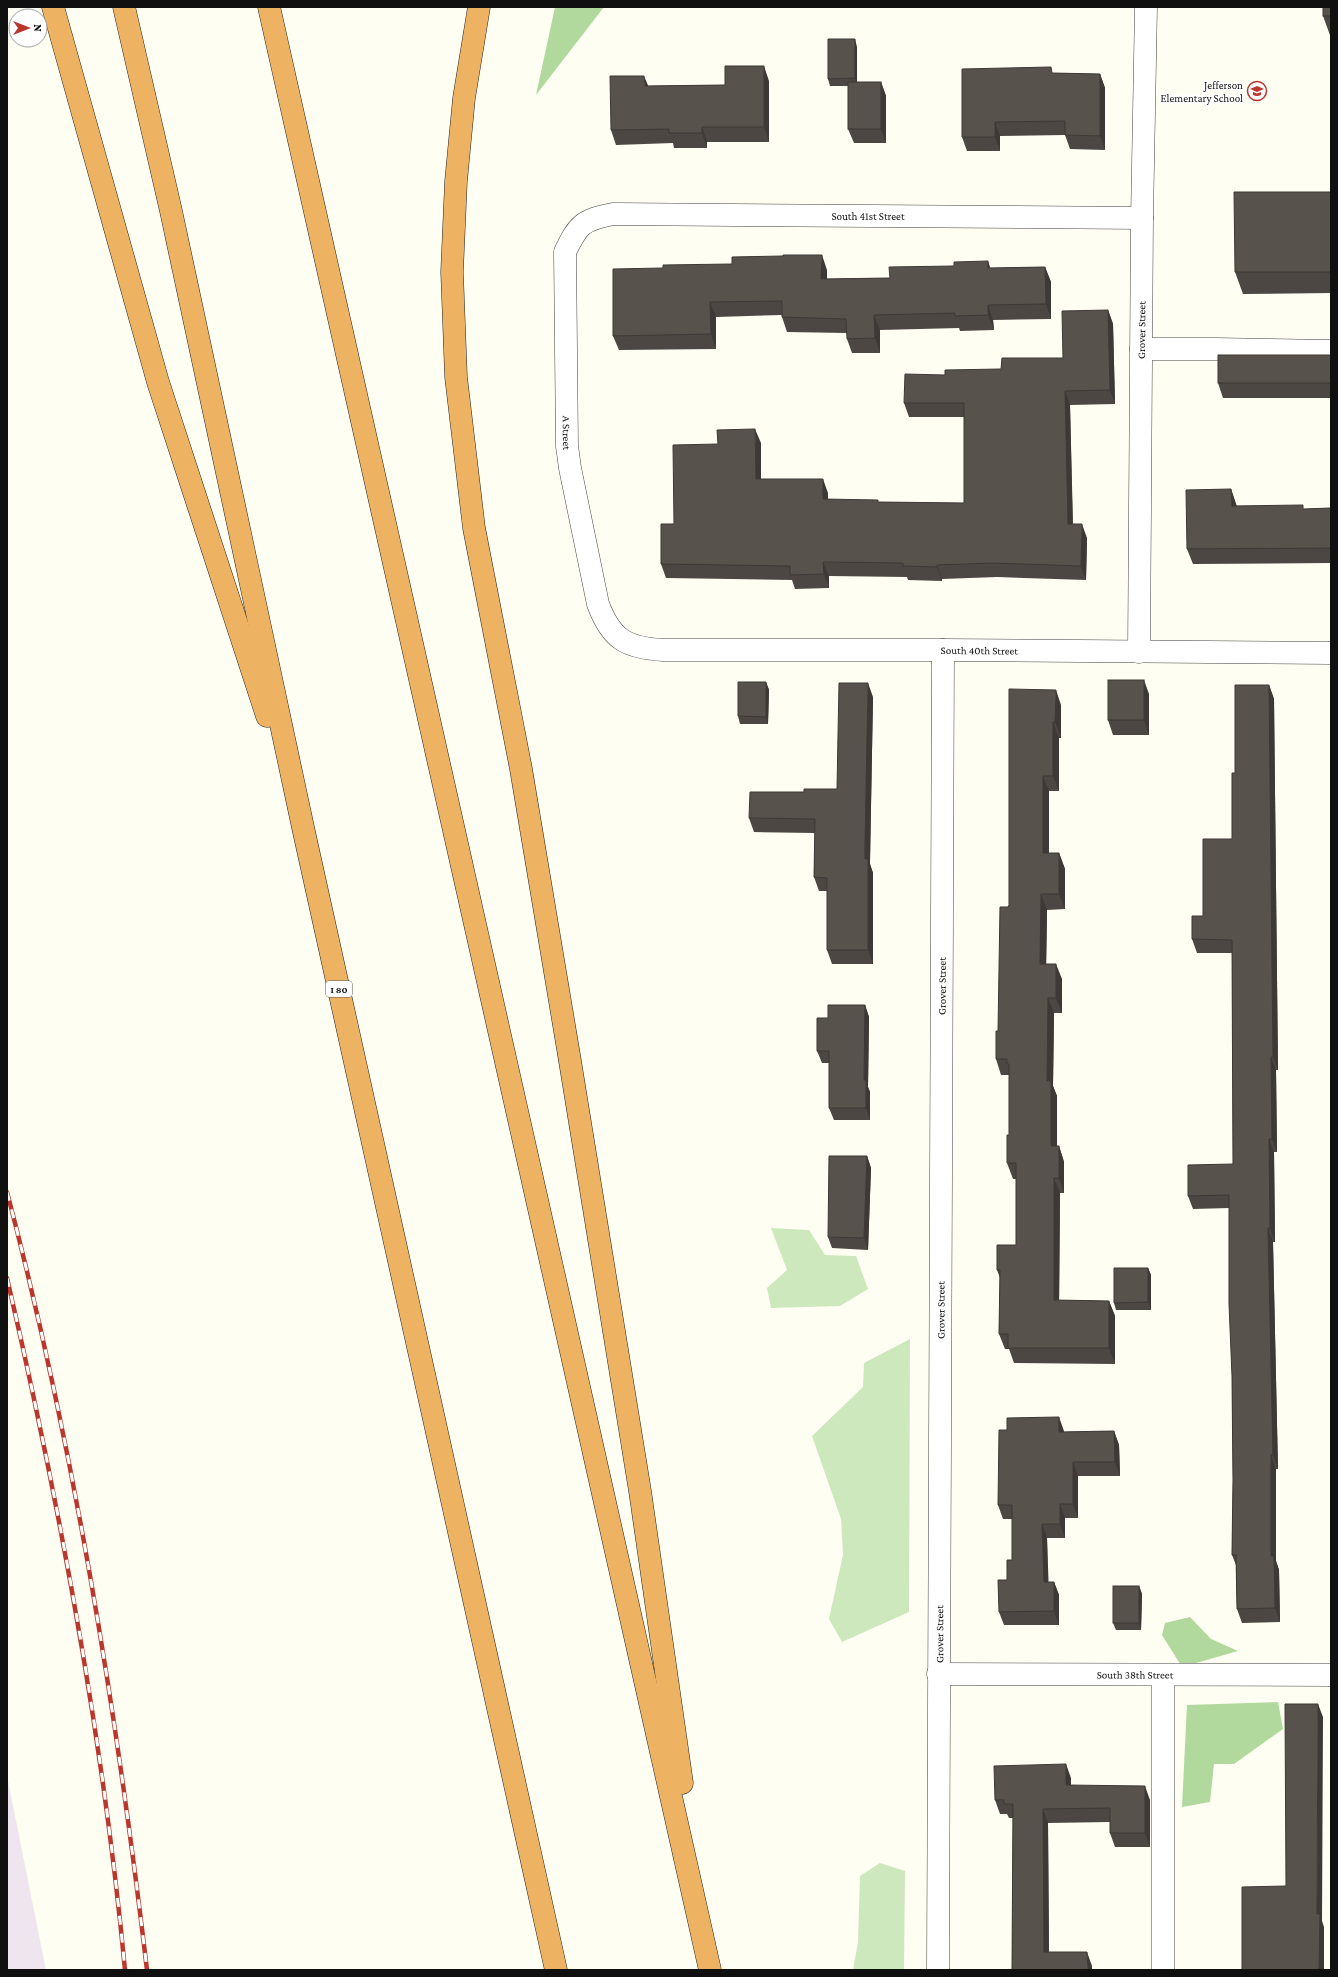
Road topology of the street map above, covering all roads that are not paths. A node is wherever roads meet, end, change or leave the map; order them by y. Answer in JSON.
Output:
{"nodes":[{"id":1,"x":53,"y":7,"type":"edge"},
{"id":2,"x":124,"y":7,"type":"edge"},
{"id":3,"x":269,"y":7,"type":"edge"},
{"id":4,"x":479,"y":7,"type":"edge"},
{"id":5,"x":1146,"y":7,"type":"edge"},
{"id":6,"x":594,"y":218,"type":"joint"},
{"id":7,"x":1142,"y":218,"type":"junction"},
{"id":8,"x":1141,"y":349,"type":"junction"},
{"id":9,"x":1331,"y":351,"type":"edge"},
{"id":10,"x":628,"y":645,"type":"joint"},
{"id":11,"x":943,"y":650,"type":"junction"},
{"id":12,"x":1139,"y":652,"type":"junction"},
{"id":13,"x":1331,"y":653,"type":"edge"},
{"id":14,"x":304,"y":832,"type":"junction"},
{"id":15,"x":938,"y":1674,"type":"junction"},
{"id":16,"x":1163,"y":1675,"type":"junction"},
{"id":17,"x":1331,"y":1675,"type":"edge"},
{"id":18,"x":708,"y":1960,"type":"edge"},
{"id":19,"x":556,"y":1970,"type":"edge"},
{"id":20,"x":938,"y":1970,"type":"edge"},
{"id":21,"x":1163,"y":1970,"type":"edge"}],
"edges":[{"from":1,"to":14,"type":"highway"},
{"from":2,"to":14,"type":"highway","number":"I 80"},
{"from":3,"to":18,"type":"highway"},
{"from":4,"to":18,"type":"highway"},
{"from":5,"to":7,"type":"street","name":"Grover Street"},
{"from":6,"to":7,"type":"street","name":"South 41st Street"},
{"from":6,"to":10,"type":"street","name":"A Street"},
{"from":7,"to":8,"type":"street","name":"Grover Street"},
{"from":8,"to":9,"type":"street"},
{"from":8,"to":12,"type":"street","name":"Grover Street"},
{"from":10,"to":11,"type":"street","name":"South 40th Street"},
{"from":11,"to":12,"type":"street","name":"South 40th Street"},
{"from":11,"to":15,"type":"street","name":"Grover Street"},
{"from":12,"to":13,"type":"street","name":"South 40th Street"},
{"from":14,"to":19,"type":"highway","number":"I 80"},
{"from":15,"to":16,"type":"street","name":"South 38th Street"},
{"from":15,"to":20,"type":"street","name":"Grover Street"},
{"from":16,"to":17,"type":"street","name":"South 38th Street"},
{"from":16,"to":21,"type":"street"}]}
